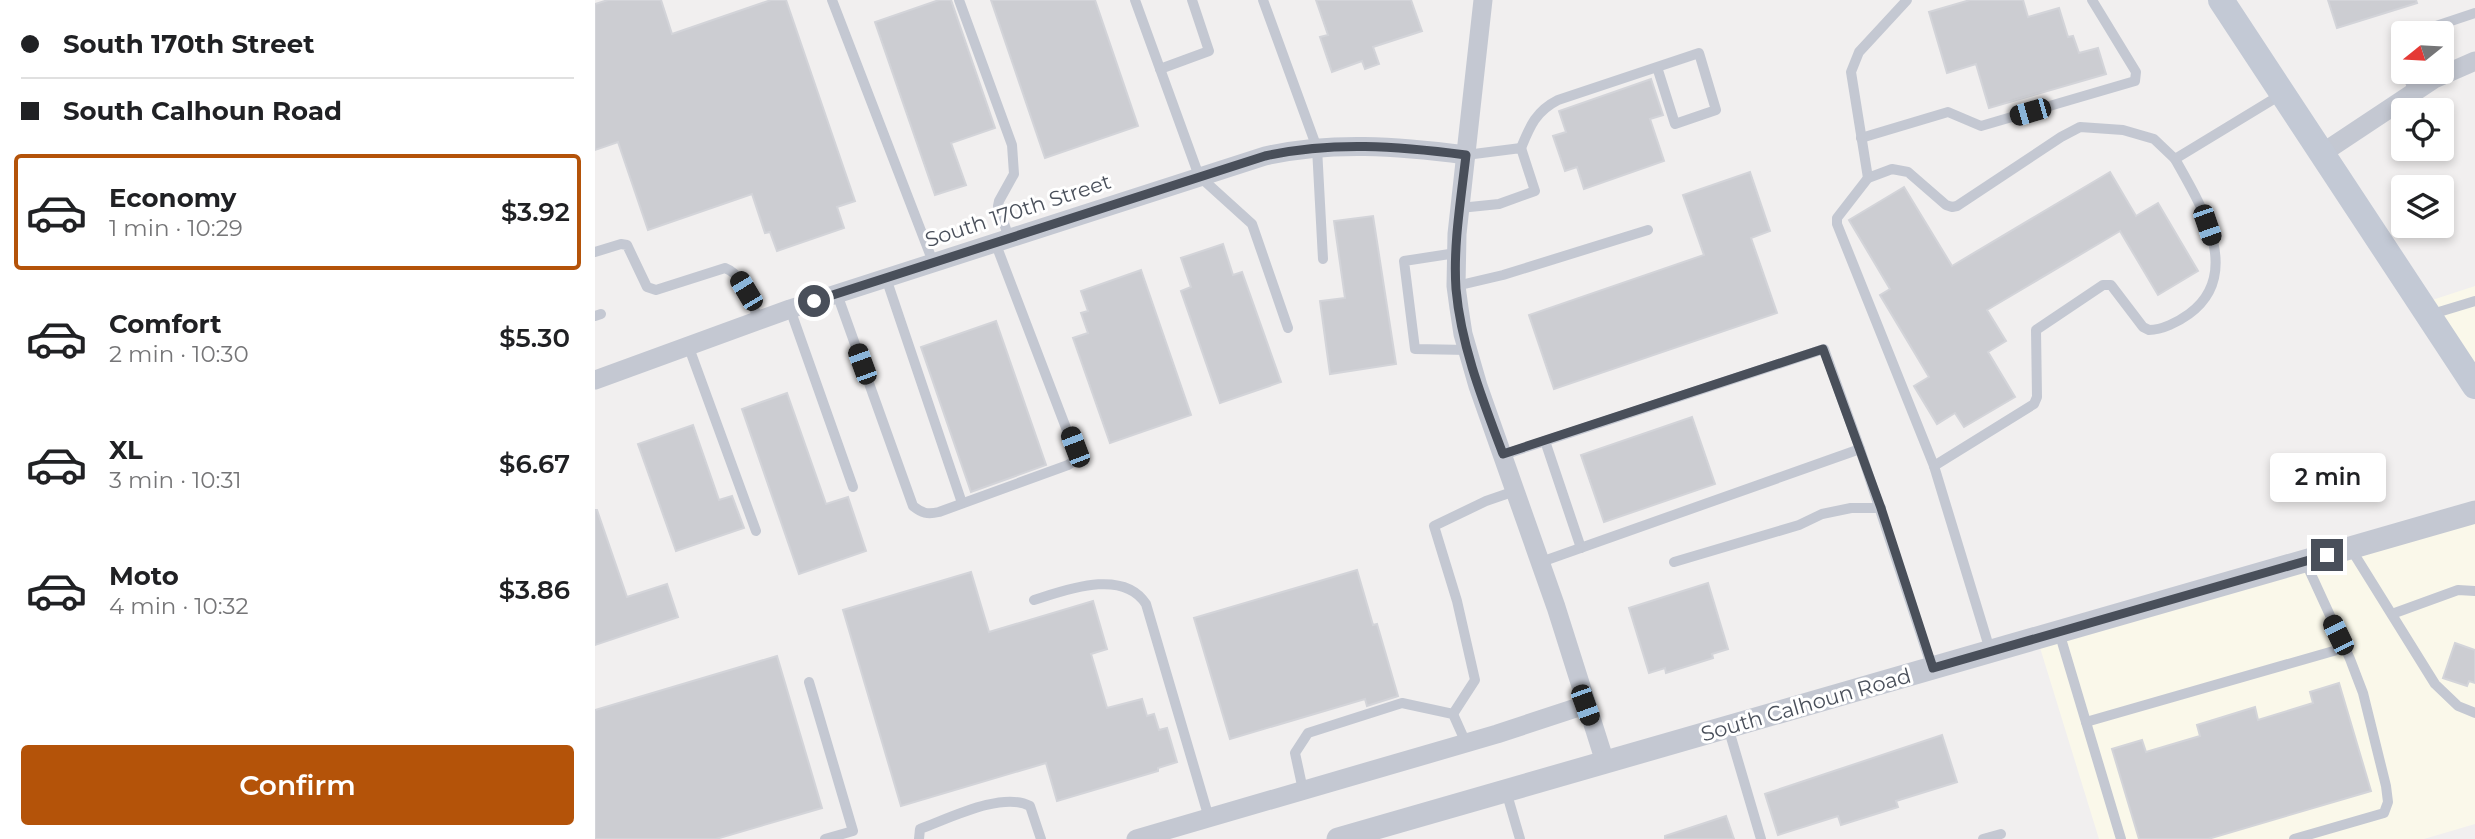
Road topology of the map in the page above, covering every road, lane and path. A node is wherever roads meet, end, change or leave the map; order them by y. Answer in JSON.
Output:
{"nodes":[{"id":1,"x":832,"y":0,"type":"edge"},
{"id":2,"x":959,"y":0,"type":"edge"},
{"id":3,"x":1135,"y":0,"type":"edge"},
{"id":4,"x":1192,"y":0,"type":"edge"},
{"id":5,"x":1263,"y":0,"type":"edge"},
{"id":6,"x":1483,"y":0,"type":"edge"},
{"id":7,"x":1907,"y":0,"type":"edge"},
{"id":8,"x":2092,"y":0,"type":"edge"},
{"id":9,"x":2221,"y":0,"type":"edge"},
{"id":10,"x":2475,"y":13,"type":"edge"},
{"id":11,"x":2451,"y":21,"type":"edge"},
{"id":12,"x":2475,"y":61,"type":"edge"},
{"id":13,"x":1657,"y":67,"type":"junction"},
{"id":14,"x":1160,"y":69,"type":"junction"},
{"id":15,"x":2411,"y":84,"type":"edge"},
{"id":16,"x":2414,"y":92,"type":"junction"},
{"id":17,"x":2282,"y":94,"type":"junction"},
{"id":18,"x":1861,"y":138,"type":"junction"},
{"id":19,"x":1317,"y":148,"type":"junction"},
{"id":20,"x":1521,"y":148,"type":"junction"},
{"id":21,"x":2321,"y":154,"type":"junction"},
{"id":22,"x":1466,"y":155,"type":"junction"},
{"id":23,"x":2175,"y":159,"type":"junction"},
{"id":24,"x":1199,"y":176,"type":"junction"},
{"id":25,"x":1868,"y":178,"type":"junction"},
{"id":26,"x":1460,"y":208,"type":"junction"},
{"id":27,"x":1648,"y":230,"type":"dead end"},
{"id":28,"x":1002,"y":240,"type":"junction"},
{"id":29,"x":595,"y":252,"type":"edge"},
{"id":30,"x":1456,"y":254,"type":"junction"},
{"id":31,"x":1323,"y":259,"type":"dead end"},
{"id":32,"x":933,"y":262,"type":"junction"},
{"id":33,"x":885,"y":278,"type":"junction"},
{"id":34,"x":1456,"y":286,"type":"junction"},
{"id":35,"x":837,"y":294,"type":"junction"},
{"id":36,"x":2475,"y":301,"type":"edge"},
{"id":37,"x":790,"y":309,"type":"junction"},
{"id":38,"x":2428,"y":315,"type":"junction"},
{"id":39,"x":759,"y":320,"type":"junction"},
{"id":40,"x":1288,"y":328,"type":"dead end"},
{"id":41,"x":688,"y":345,"type":"junction"},
{"id":42,"x":1468,"y":350,"type":"junction"},
{"id":43,"x":595,"y":380,"type":"edge"},
{"id":44,"x":2475,"y":386,"type":"edge"},
{"id":45,"x":1545,"y":441,"type":"junction"},
{"id":46,"x":1860,"y":449,"type":"junction"},
{"id":47,"x":1503,"y":454,"type":"junction"},
{"id":48,"x":1934,"y":466,"type":"junction"},
{"id":49,"x":853,"y":487,"type":"dead end"},
{"id":50,"x":1515,"y":491,"type":"junction"},
{"id":51,"x":962,"y":503,"type":"junction"},
{"id":52,"x":1881,"y":508,"type":"junction"},
{"id":53,"x":2475,"y":512,"type":"edge"},
{"id":54,"x":756,"y":531,"type":"dead end"},
{"id":55,"x":1581,"y":548,"type":"junction"},
{"id":56,"x":2350,"y":548,"type":"junction"},
{"id":57,"x":2305,"y":561,"type":"junction"},
{"id":58,"x":1541,"y":562,"type":"junction"},
{"id":59,"x":1674,"y":562,"type":"dead end"},
{"id":60,"x":2475,"y":591,"type":"edge"},
{"id":61,"x":1034,"y":600,"type":"dead end"},
{"id":62,"x":2392,"y":614,"type":"junction"},
{"id":63,"x":2059,"y":632,"type":"junction"},
{"id":64,"x":2344,"y":648,"type":"junction"},
{"id":65,"x":1990,"y":652,"type":"junction"},
{"id":66,"x":1933,"y":668,"type":"junction"},
{"id":67,"x":809,"y":682,"type":"dead end"},
{"id":68,"x":1585,"y":705,"type":"junction"},
{"id":69,"x":2475,"y":713,"type":"edge"},
{"id":70,"x":1453,"y":714,"type":"junction"},
{"id":71,"x":2086,"y":722,"type":"junction"},
{"id":72,"x":1728,"y":727,"type":"junction"},
{"id":73,"x":1467,"y":743,"type":"junction"},
{"id":74,"x":1605,"y":762,"type":"junction"},
{"id":75,"x":1303,"y":790,"type":"junction"},
{"id":76,"x":1506,"y":791,"type":"junction"},
{"id":77,"x":1209,"y":818,"type":"junction"},
{"id":78,"x":2001,"y":834,"type":"dead end"},
{"id":79,"x":825,"y":839,"type":"edge"},
{"id":80,"x":919,"y":839,"type":"edge"},
{"id":81,"x":1041,"y":839,"type":"edge"},
{"id":82,"x":1136,"y":839,"type":"edge"},
{"id":83,"x":1338,"y":839,"type":"edge"},
{"id":84,"x":1520,"y":839,"type":"edge"},
{"id":85,"x":1761,"y":839,"type":"edge"},
{"id":86,"x":1983,"y":839,"type":"edge"},
{"id":87,"x":2122,"y":839,"type":"edge"},
{"id":88,"x":2294,"y":839,"type":"edge"}],
"edges":[{"from":1,"to":32,"type":"lane"},
{"from":2,"to":28,"type":"lane"},
{"from":3,"to":14,"type":"lane"},
{"from":4,"to":14,"type":"lane"},
{"from":5,"to":19,"type":"lane"},
{"from":6,"to":22,"type":"street"},
{"from":7,"to":18,"type":"lane"},
{"from":8,"to":18,"type":"lane"},
{"from":9,"to":17,"type":"main road"},
{"from":10,"to":11,"type":"lane"},
{"from":12,"to":16,"type":"street"},
{"from":13,"to":13,"type":"lane"},
{"from":13,"to":20,"type":"lane"},
{"from":14,"to":24,"type":"lane"},
{"from":15,"to":16,"type":"lane"},
{"from":16,"to":21,"type":"street"},
{"from":17,"to":21,"type":"main road"},
{"from":17,"to":23,"type":"lane"},
{"from":18,"to":25,"type":"lane"},
{"from":19,"to":22,"type":"street","name":"South 170th Street"},
{"from":19,"to":24,"type":"street","name":"South 170th Street"},
{"from":19,"to":31,"type":"lane"},
{"from":20,"to":22,"type":"lane"},
{"from":20,"to":26,"type":"lane"},
{"from":21,"to":38,"type":"main road"},
{"from":22,"to":26,"type":"street"},
{"from":23,"to":25,"type":"lane"},
{"from":23,"to":48,"type":"lane"},
{"from":24,"to":28,"type":"street","name":"South 170th Street"},
{"from":24,"to":40,"type":"lane"},
{"from":25,"to":48,"type":"lane"},
{"from":26,"to":30,"type":"street"},
{"from":27,"to":34,"type":"lane"},
{"from":28,"to":32,"type":"street","name":"South 170th Street"},
{"from":28,"to":51,"type":"lane"},
{"from":29,"to":39,"type":"lane"},
{"from":30,"to":34,"type":"street"},
{"from":30,"to":42,"type":"lane"},
{"from":32,"to":33,"type":"street","name":"South 170th Street"},
{"from":33,"to":35,"type":"street","name":"South 170th Street"},
{"from":33,"to":51,"type":"lane"},
{"from":34,"to":42,"type":"street"},
{"from":35,"to":37,"type":"street","name":"South 170th Street"},
{"from":35,"to":51,"type":"lane"},
{"from":36,"to":38,"type":"lane"},
{"from":37,"to":39,"type":"street","name":"South 170th Street"},
{"from":37,"to":49,"type":"lane"},
{"from":38,"to":44,"type":"main road"},
{"from":39,"to":41,"type":"street","name":"South 170th Street"},
{"from":41,"to":43,"type":"street","name":"South 170th Street"},
{"from":41,"to":54,"type":"lane"},
{"from":42,"to":47,"type":"street"},
{"from":45,"to":46,"type":"lane"},
{"from":45,"to":47,"type":"lane"},
{"from":45,"to":55,"type":"lane"},
{"from":46,"to":52,"type":"lane"},
{"from":46,"to":55,"type":"lane"},
{"from":47,"to":50,"type":"street"},
{"from":48,"to":65,"type":"lane"},
{"from":50,"to":58,"type":"street"},
{"from":50,"to":70,"type":"lane"},
{"from":52,"to":59,"type":"lane"},
{"from":52,"to":66,"type":"lane"},
{"from":53,"to":56,"type":"street","name":"South Calhoun Road"},
{"from":55,"to":58,"type":"lane"},
{"from":56,"to":57,"type":"street","name":"South Calhoun Road"},
{"from":56,"to":62,"type":"lane"},
{"from":57,"to":63,"type":"street","name":"South Calhoun Road"},
{"from":57,"to":64,"type":"lane"},
{"from":58,"to":68,"type":"street"},
{"from":60,"to":62,"type":"lane"},
{"from":61,"to":77,"type":"lane"},
{"from":62,"to":69,"type":"lane"},
{"from":63,"to":65,"type":"street","name":"South Calhoun Road"},
{"from":63,"to":71,"type":"lane"},
{"from":64,"to":71,"type":"lane"},
{"from":64,"to":88,"type":"lane"},
{"from":65,"to":66,"type":"street","name":"South Calhoun Road"},
{"from":66,"to":72,"type":"street","name":"South Calhoun Road"},
{"from":67,"to":79,"type":"lane"},
{"from":68,"to":73,"type":"street"},
{"from":68,"to":74,"type":"street"},
{"from":70,"to":73,"type":"lane"},
{"from":70,"to":75,"type":"lane"},
{"from":71,"to":87,"type":"lane"},
{"from":72,"to":74,"type":"street","name":"South Calhoun Road"},
{"from":72,"to":85,"type":"lane"},
{"from":73,"to":75,"type":"street"},
{"from":74,"to":76,"type":"street","name":"South Calhoun Road"},
{"from":75,"to":77,"type":"street"},
{"from":76,"to":83,"type":"street","name":"South Calhoun Road"},
{"from":76,"to":84,"type":"lane"},
{"from":77,"to":82,"type":"street"},
{"from":78,"to":86,"type":"lane"},
{"from":80,"to":81,"type":"lane"}]}
